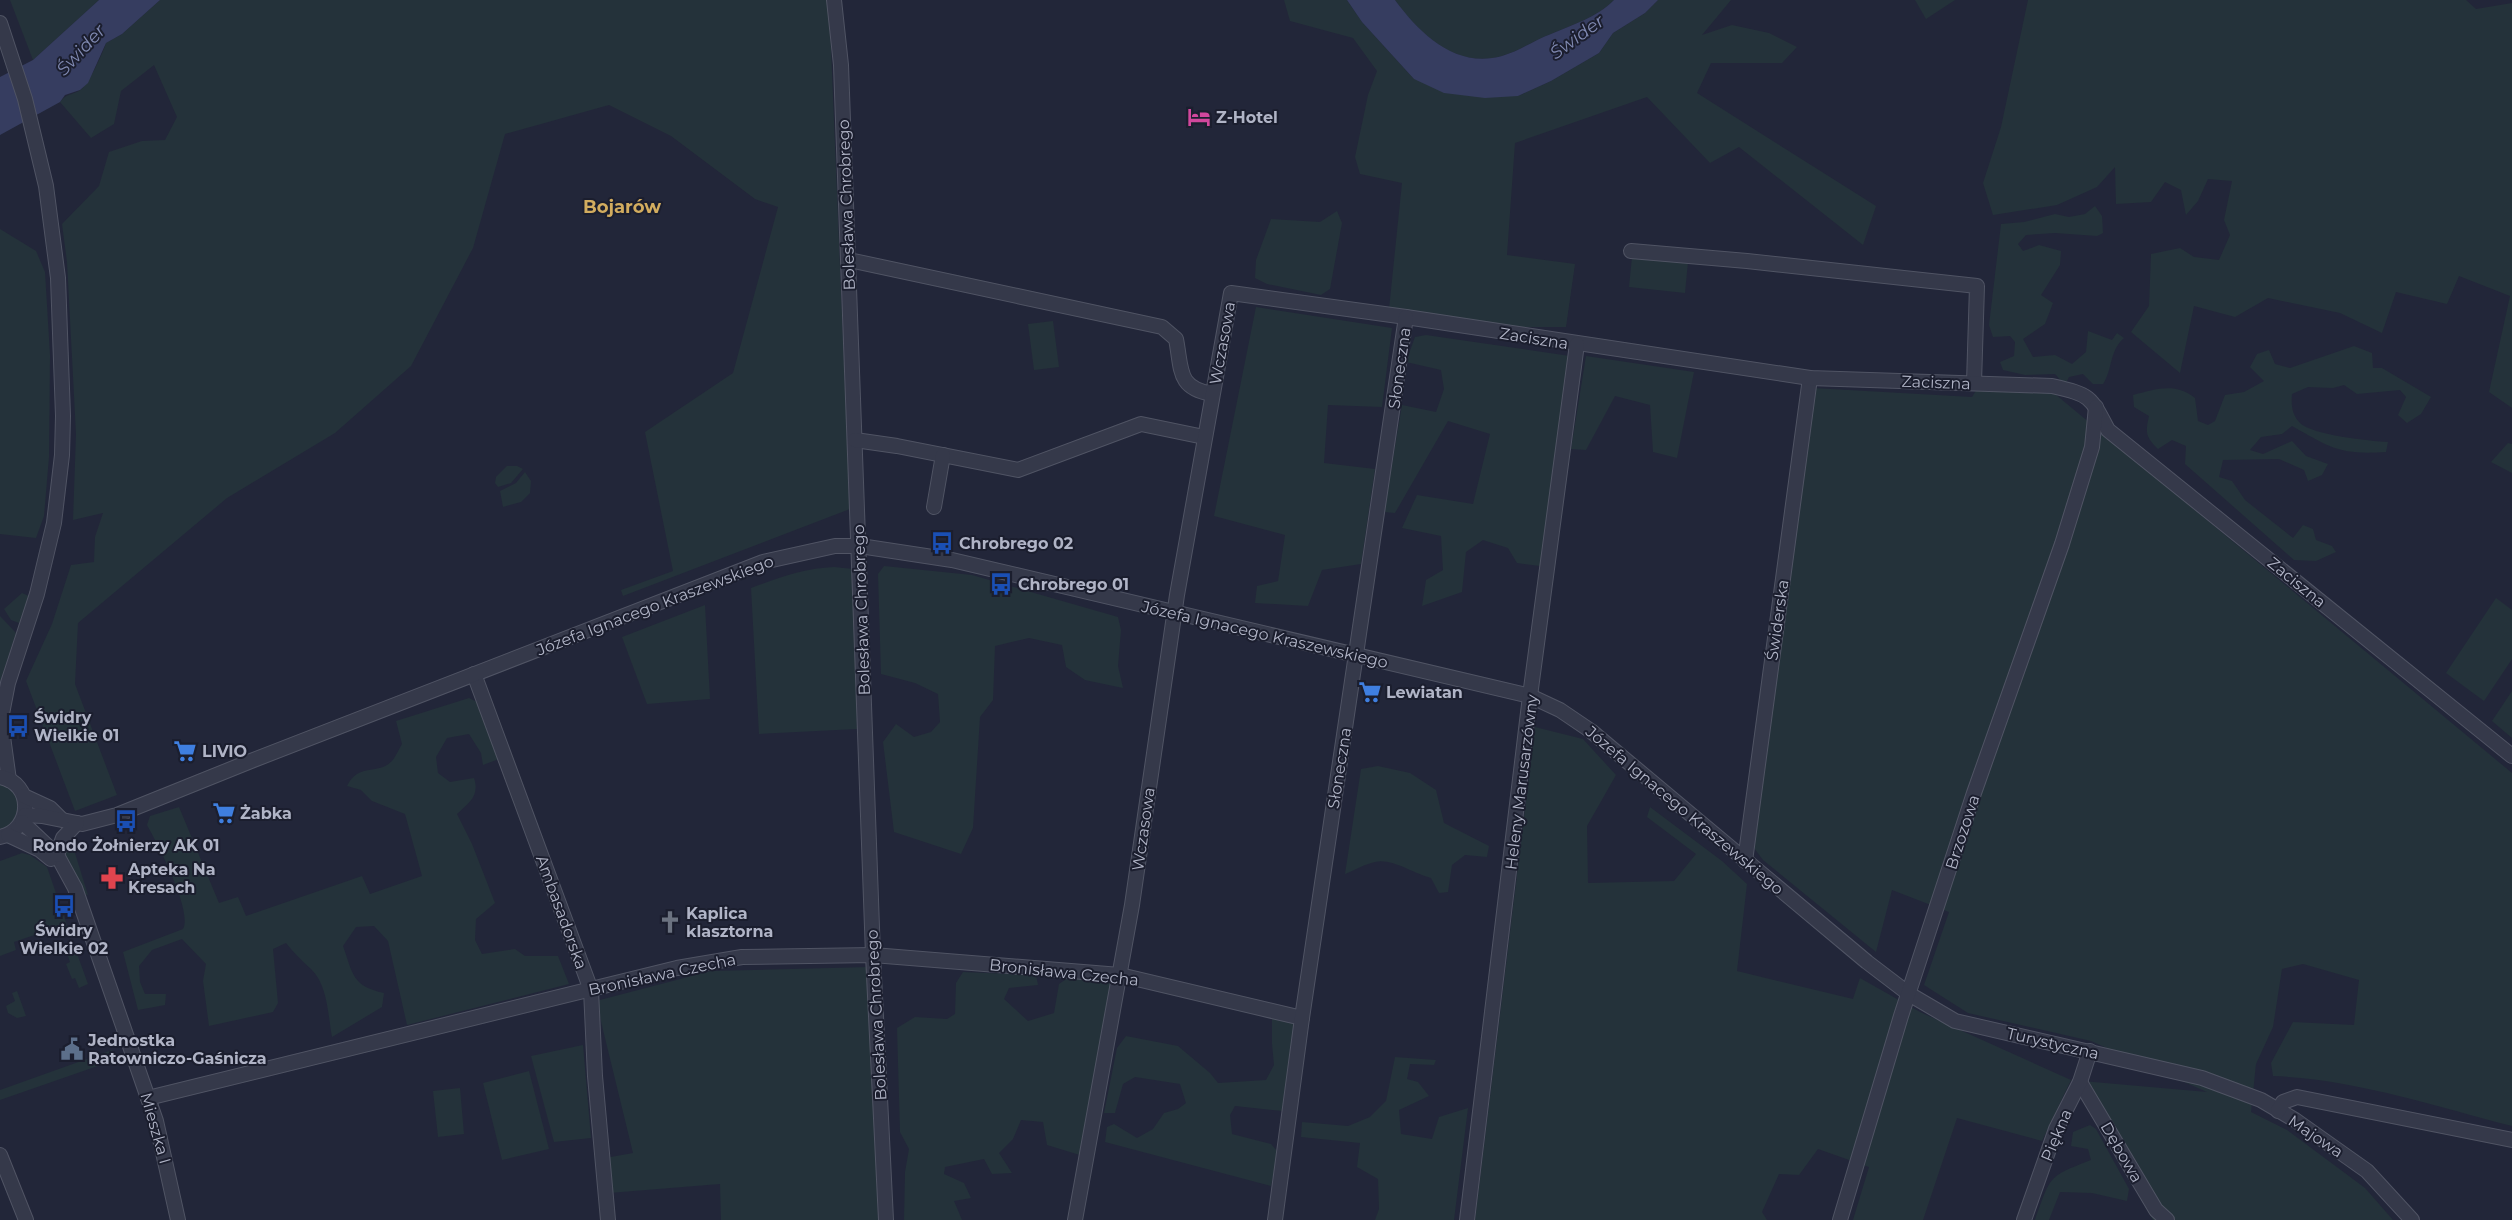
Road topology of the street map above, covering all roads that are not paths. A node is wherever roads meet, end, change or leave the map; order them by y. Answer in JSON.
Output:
{"nodes":[{"id":1,"x":834,"y":0,"type":"edge"},
{"id":2,"x":0,"y":23,"type":"edge"},
{"id":3,"x":1631,"y":251,"type":"dead end"},
{"id":4,"x":849,"y":260,"type":"junction"},
{"id":5,"x":1231,"y":293,"type":"joint"},
{"id":6,"x":1406,"y":317,"type":"junction"},
{"id":7,"x":1577,"y":344,"type":"junction"},
{"id":8,"x":1810,"y":378,"type":"junction"},
{"id":9,"x":1974,"y":383,"type":"junction"},
{"id":10,"x":1209,"y":393,"type":"junction"},
{"id":11,"x":2096,"y":407,"type":"junction"},
{"id":12,"x":2108,"y":430,"type":"junction"},
{"id":13,"x":1201,"y":437,"type":"junction"},
{"id":14,"x":855,"y":440,"type":"junction"},
{"id":15,"x":2092,"y":447,"type":"junction"},
{"id":16,"x":943,"y":455,"type":"junction"},
{"id":17,"x":934,"y":507,"type":"dead end"},
{"id":18,"x":860,"y":546,"type":"junction"},
{"id":19,"x":1174,"y":613,"type":"junction"},
{"id":20,"x":1356,"y":655,"type":"junction"},
{"id":21,"x":474,"y":674,"type":"junction"},
{"id":22,"x":1530,"y":696,"type":"junction"},
{"id":23,"x":0,"y":723,"type":"edge"},
{"id":24,"x":2512,"y":756,"type":"edge"},
{"id":25,"x":4,"y":778,"type":"edge"},
{"id":26,"x":24,"y":796,"type":"junction"},
{"id":27,"x":23,"y":818,"type":"junction"},
{"id":28,"x":61,"y":819,"type":"junction"},
{"id":29,"x":77,"y":823,"type":"junction"},
{"id":30,"x":4,"y":836,"type":"edge"},
{"id":31,"x":57,"y":855,"type":"junction"},
{"id":32,"x":1745,"y":861,"type":"junction"},
{"id":33,"x":64,"y":869,"type":"junction"},
{"id":34,"x":873,"y":955,"type":"junction"},
{"id":35,"x":1120,"y":975,"type":"junction"},
{"id":36,"x":591,"y":990,"type":"junction"},
{"id":37,"x":1909,"y":994,"type":"junction"},
{"id":38,"x":1302,"y":1018,"type":"junction"},
{"id":39,"x":2090,"y":1051,"type":"junction"},
{"id":40,"x":2202,"y":1078,"type":"joint"},
{"id":41,"x":2080,"y":1082,"type":"junction"},
{"id":42,"x":148,"y":1098,"type":"junction"},
{"id":43,"x":2278,"y":1111,"type":"junction"},
{"id":44,"x":2512,"y":1140,"type":"edge"},
{"id":45,"x":0,"y":1155,"type":"edge"},
{"id":46,"x":26,"y":1220,"type":"edge"},
{"id":47,"x":178,"y":1220,"type":"edge"},
{"id":48,"x":608,"y":1220,"type":"edge"},
{"id":49,"x":886,"y":1220,"type":"edge"},
{"id":50,"x":1075,"y":1220,"type":"edge"},
{"id":51,"x":1275,"y":1220,"type":"edge"},
{"id":52,"x":1467,"y":1220,"type":"edge"},
{"id":53,"x":1840,"y":1220,"type":"edge"},
{"id":54,"x":2024,"y":1220,"type":"edge"},
{"id":55,"x":2167,"y":1220,"type":"edge"},
{"id":56,"x":2412,"y":1220,"type":"edge"}],
"edges":[{"from":1,"to":4,"type":"street","name":"Bolesława Chrobrego"},
{"from":2,"to":23,"type":"street"},
{"from":3,"to":9,"type":"street"},
{"from":4,"to":10,"type":"street"},
{"from":4,"to":14,"type":"street","name":"Bolesława Chrobrego"},
{"from":5,"to":6,"type":"street","name":"Zaciszna"},
{"from":5,"to":10,"type":"street","name":"Wczasowa"},
{"from":6,"to":7,"type":"street","name":"Zaciszna"},
{"from":6,"to":20,"type":"street","name":"Słoneczna"},
{"from":7,"to":8,"type":"street","name":"Zaciszna"},
{"from":7,"to":22,"type":"street","name":"Heleny Marusarzówny"},
{"from":8,"to":9,"type":"street","name":"Zaciszna"},
{"from":8,"to":32,"type":"street","name":"Świderska"},
{"from":9,"to":11,"type":"street","name":"Zaciszna"},
{"from":10,"to":13,"type":"street","name":"Wczasowa"},
{"from":11,"to":12,"type":"street","name":"Zaciszna"},
{"from":11,"to":15,"type":"street","name":"Brzozowa"},
{"from":12,"to":15,"type":"street","name":"Brzozowa"},
{"from":12,"to":24,"type":"street","name":"Zaciszna"},
{"from":13,"to":16,"type":"street"},
{"from":13,"to":19,"type":"street","name":"Wczasowa"},
{"from":14,"to":16,"type":"street"},
{"from":14,"to":18,"type":"street","name":"Bolesława Chrobrego"},
{"from":15,"to":37,"type":"street","name":"Brzozowa"},
{"from":16,"to":17,"type":"street"},
{"from":18,"to":19,"type":"street","name":"Józefa Ignacego Kraszewskiego"},
{"from":18,"to":21,"type":"street","name":"Józefa Ignacego Kraszewskiego"},
{"from":18,"to":34,"type":"street","name":"Bolesława Chrobrego"},
{"from":19,"to":20,"type":"street","name":"Józefa Ignacego Kraszewskiego"},
{"from":19,"to":35,"type":"street","name":"Wczasowa"},
{"from":20,"to":22,"type":"street","name":"Józefa Ignacego Kraszewskiego"},
{"from":20,"to":38,"type":"street","name":"Słoneczna"},
{"from":21,"to":29,"type":"street","name":"Józefa Ignacego Kraszewskiego"},
{"from":21,"to":36,"type":"street","name":"Ambasadorska"},
{"from":22,"to":32,"type":"street","name":"Józefa Ignacego Kraszewskiego"},
{"from":22,"to":52,"type":"street","name":"Heleny Marusarzówny"},
{"from":23,"to":25,"type":"street"},
{"from":25,"to":26,"type":"street"},
{"from":26,"to":27,"type":"street"},
{"from":26,"to":28,"type":"street","name":"Józefa Ignacego Kraszewskiego"},
{"from":27,"to":28,"type":"street","name":"Józefa Ignacego Kraszewskiego"},
{"from":27,"to":30,"type":"street"},
{"from":27,"to":31,"type":"street","name":"Mieszka I"},
{"from":28,"to":29,"type":"street","name":"Józefa Ignacego Kraszewskiego"},
{"from":29,"to":31,"type":"street"},
{"from":30,"to":33,"type":"street","name":"Mieszka I"},
{"from":31,"to":33,"type":"street","name":"Mieszka I"},
{"from":32,"to":37,"type":"street","name":"Józefa Ignacego Kraszewskiego"},
{"from":33,"to":42,"type":"street","name":"Mieszka I"},
{"from":34,"to":35,"type":"street","name":"Bronisława Czecha"},
{"from":34,"to":36,"type":"street","name":"Bronisława Czecha"},
{"from":34,"to":49,"type":"street","name":"Bolesława Chrobrego"},
{"from":35,"to":38,"type":"street","name":"Bronisława Czecha"},
{"from":35,"to":50,"type":"street","name":"Wczasowa"},
{"from":36,"to":42,"type":"street","name":"Bronisława Czecha"},
{"from":36,"to":48,"type":"street","name":"Ambasadorska"},
{"from":37,"to":39,"type":"street","name":"Turystyczna"},
{"from":37,"to":53,"type":"street","name":"Brzozowa"},
{"from":38,"to":51,"type":"street","name":"Słoneczna"},
{"from":39,"to":40,"type":"street","name":"Turystyczna"},
{"from":39,"to":41,"type":"street","name":"Piękna"},
{"from":40,"to":43,"type":"street","name":"Majowa"},
{"from":41,"to":54,"type":"street","name":"Piękna"},
{"from":41,"to":55,"type":"street","name":"Dębowa"},
{"from":42,"to":47,"type":"street","name":"Mieszka I"},
{"from":43,"to":44,"type":"street"},
{"from":43,"to":56,"type":"street","name":"Majowa"},
{"from":45,"to":46,"type":"street"}]}
